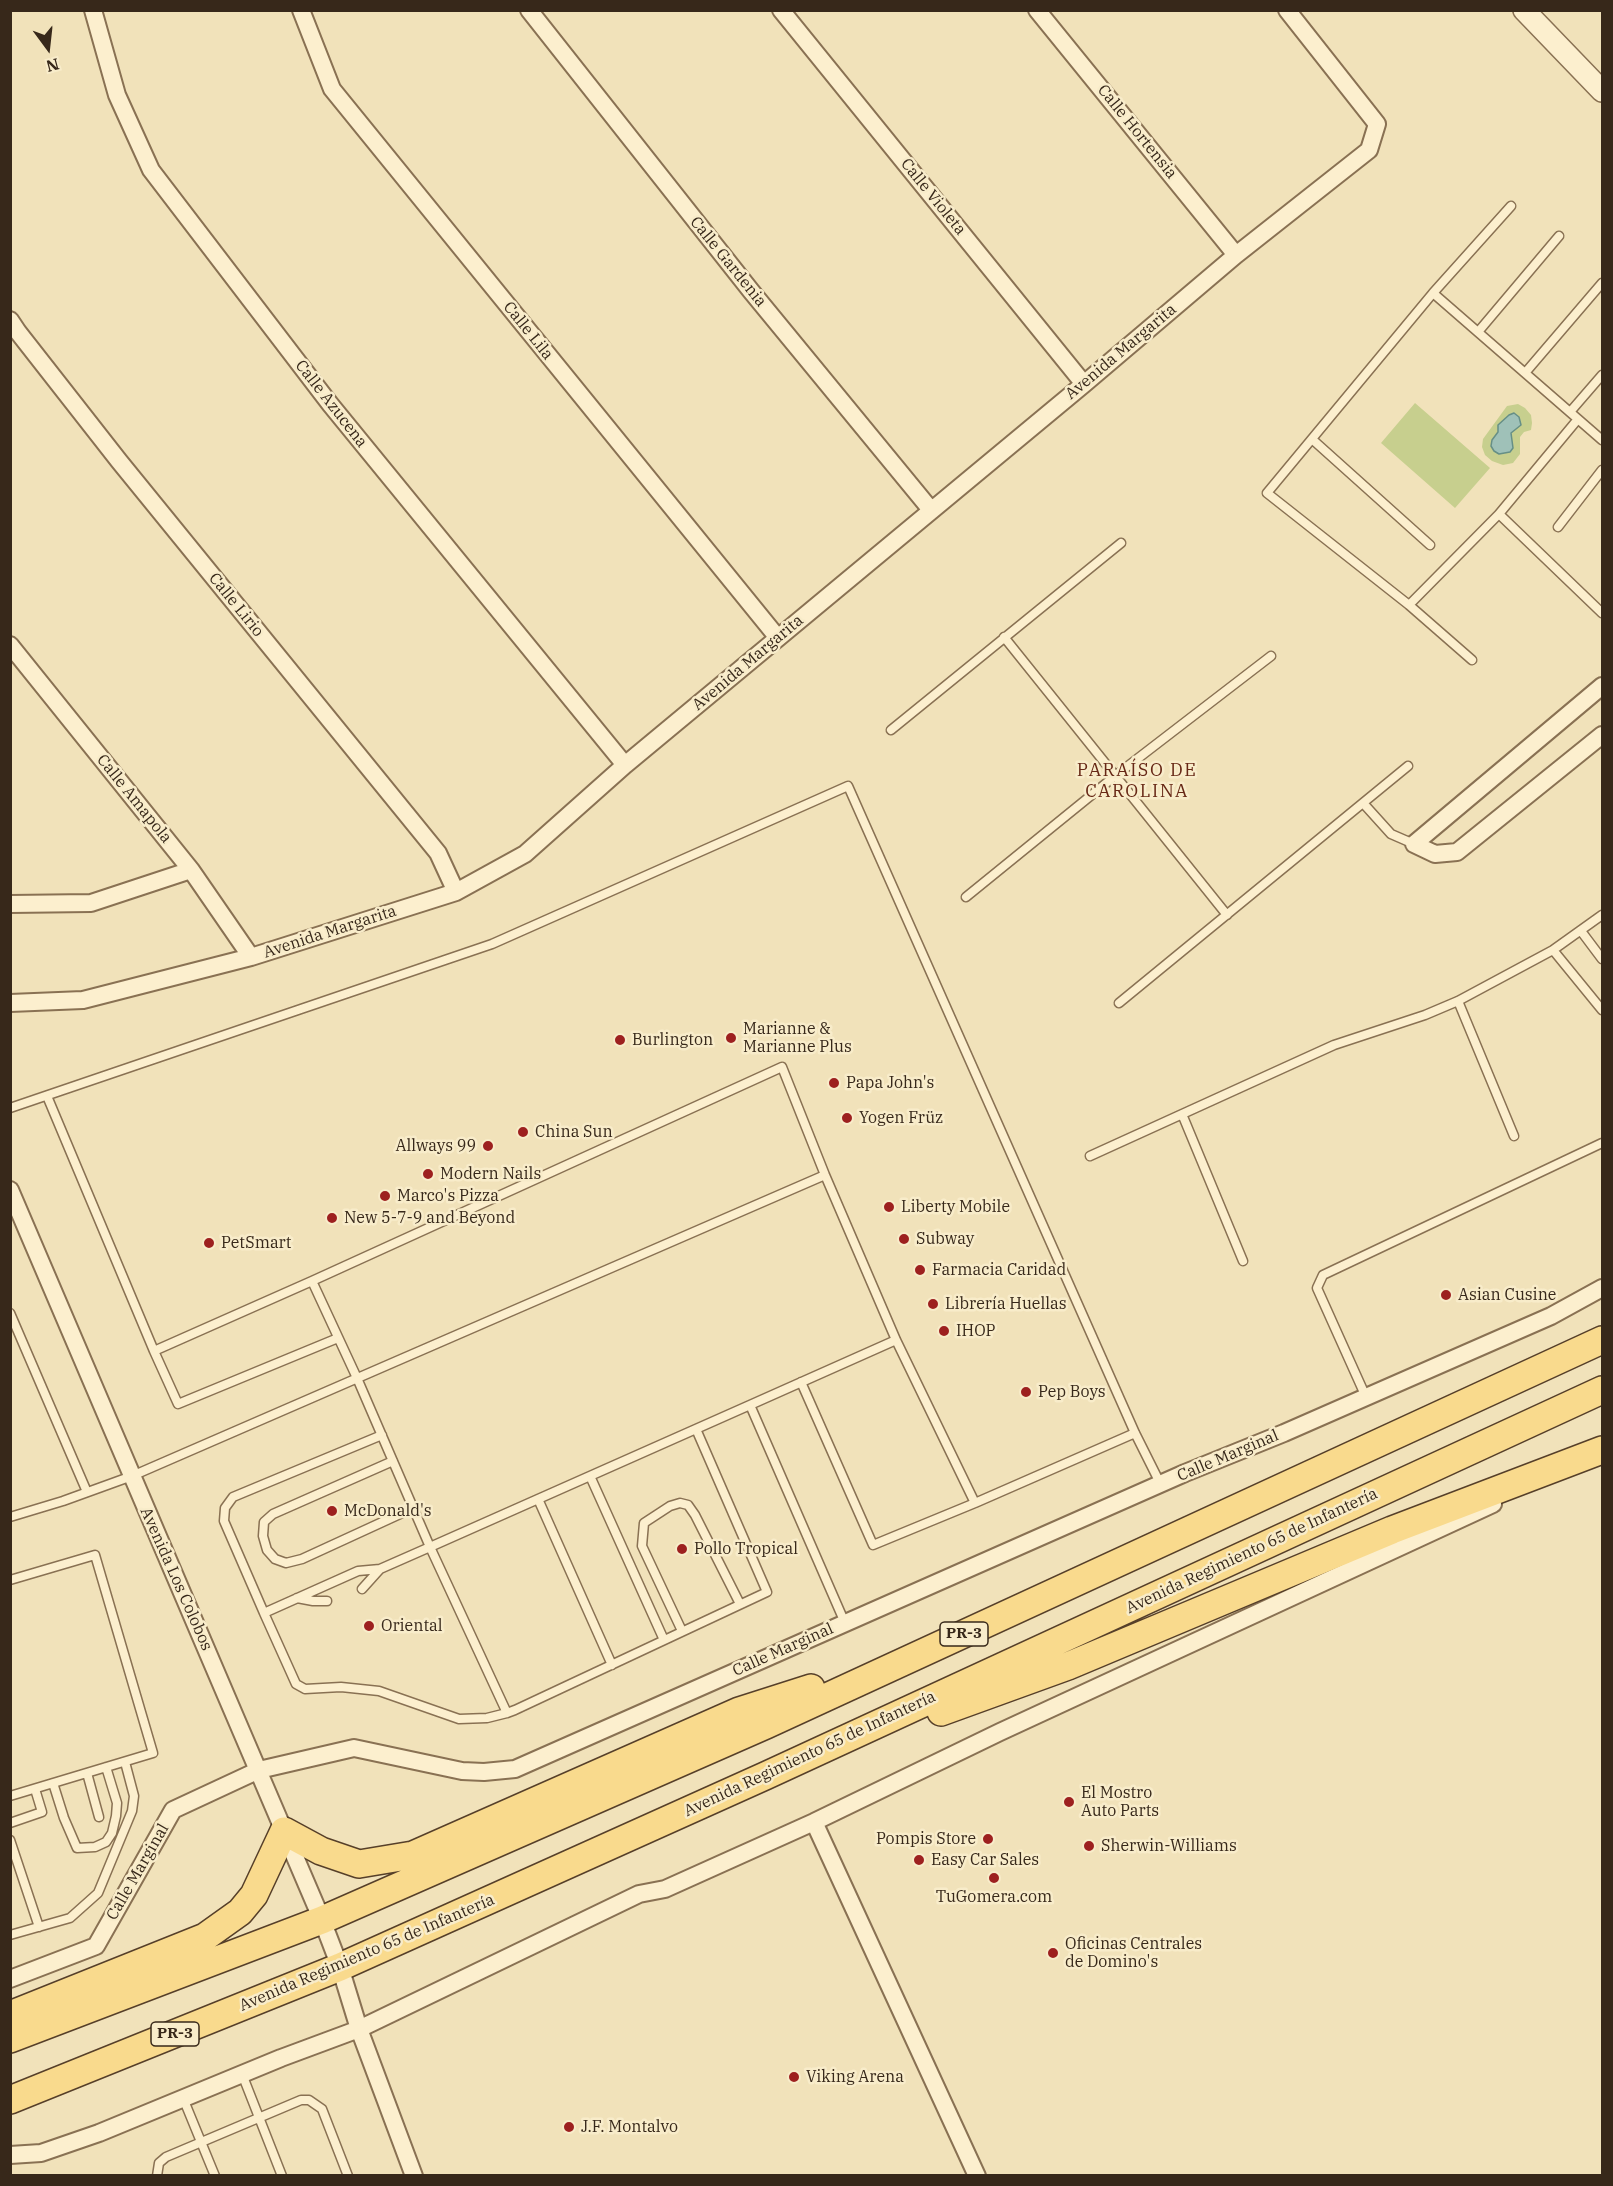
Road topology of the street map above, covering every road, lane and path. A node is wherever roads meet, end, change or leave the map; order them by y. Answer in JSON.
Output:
{"nodes":[{"id":1,"x":93,"y":10,"type":"edge"},
{"id":2,"x":301,"y":10,"type":"edge"},
{"id":3,"x":529,"y":10,"type":"edge"},
{"id":4,"x":781,"y":10,"type":"edge"},
{"id":5,"x":1037,"y":10,"type":"edge"},
{"id":6,"x":1287,"y":10,"type":"edge"},
{"id":7,"x":1524,"y":10,"type":"edge"},
{"id":8,"x":1602,"y":92,"type":"edge"},
{"id":9,"x":1511,"y":206,"type":"dead end"},
{"id":10,"x":1558,"y":236,"type":"dead end"},
{"id":11,"x":1236,"y":255,"type":"junction"},
{"id":12,"x":1602,"y":283,"type":"edge"},
{"id":13,"x":1433,"y":293,"type":"junction"},
{"id":14,"x":10,"y":320,"type":"edge"},
{"id":15,"x":1478,"y":332,"type":"junction"},
{"id":16,"x":1525,"y":373,"type":"junction"},
{"id":17,"x":1602,"y":375,"type":"edge"},
{"id":18,"x":1084,"y":384,"type":"junction"},
{"id":19,"x":1570,"y":412,"type":"junction"},
{"id":20,"x":1578,"y":419,"type":"junction"},
{"id":21,"x":1313,"y":440,"type":"junction"},
{"id":22,"x":1602,"y":440,"type":"edge"},
{"id":23,"x":1602,"y":470,"type":"edge"},
{"id":24,"x":931,"y":510,"type":"junction"},
{"id":25,"x":1499,"y":514,"type":"junction"},
{"id":26,"x":1558,"y":527,"type":"dead end"},
{"id":27,"x":1121,"y":543,"type":"dead end"},
{"id":28,"x":1430,"y":545,"type":"dead end"},
{"id":29,"x":1409,"y":605,"type":"junction"},
{"id":30,"x":1602,"y":613,"type":"edge"},
{"id":31,"x":778,"y":638,"type":"junction"},
{"id":32,"x":1004,"y":638,"type":"junction"},
{"id":33,"x":10,"y":645,"type":"edge"},
{"id":34,"x":1271,"y":656,"type":"dead end"},
{"id":35,"x":1472,"y":660,"type":"dead end"},
{"id":36,"x":1602,"y":686,"type":"edge"},
{"id":37,"x":891,"y":730,"type":"dead end"},
{"id":38,"x":1602,"y":735,"type":"edge"},
{"id":39,"x":625,"y":765,"type":"junction"},
{"id":40,"x":1408,"y":766,"type":"dead end"},
{"id":41,"x":1115,"y":776,"type":"junction"},
{"id":42,"x":1363,"y":803,"type":"junction"},
{"id":43,"x":1414,"y":844,"type":"junction"},
{"id":44,"x":191,"y":870,"type":"junction"},
{"id":45,"x":456,"y":892,"type":"junction"},
{"id":46,"x":966,"y":897,"type":"dead end"},
{"id":47,"x":10,"y":904,"type":"edge"},
{"id":48,"x":1227,"y":915,"type":"junction"},
{"id":49,"x":1602,"y":915,"type":"edge"},
{"id":50,"x":1581,"y":931,"type":"junction"},
{"id":51,"x":1553,"y":950,"type":"junction"},
{"id":52,"x":251,"y":957,"type":"junction"},
{"id":53,"x":1602,"y":959,"type":"edge"},
{"id":54,"x":1458,"y":1001,"type":"junction"},
{"id":55,"x":10,"y":1003,"type":"edge"},
{"id":56,"x":1119,"y":1003,"type":"dead end"},
{"id":57,"x":1602,"y":1009,"type":"edge"},
{"id":58,"x":47,"y":1096,"type":"junction"},
{"id":59,"x":10,"y":1108,"type":"edge"},
{"id":60,"x":1182,"y":1114,"type":"junction"},
{"id":61,"x":1514,"y":1136,"type":"dead end"},
{"id":62,"x":1602,"y":1143,"type":"edge"},
{"id":63,"x":1090,"y":1156,"type":"dead end"},
{"id":64,"x":825,"y":1174,"type":"junction"},
{"id":65,"x":10,"y":1190,"type":"edge"},
{"id":66,"x":1243,"y":1261,"type":"dead end"},
{"id":67,"x":312,"y":1281,"type":"junction"},
{"id":68,"x":1602,"y":1288,"type":"edge"},
{"id":69,"x":10,"y":1313,"type":"edge"},
{"id":70,"x":338,"y":1338,"type":"junction"},
{"id":71,"x":896,"y":1340,"type":"junction"},
{"id":72,"x":1602,"y":1340,"type":"edge"},
{"id":73,"x":153,"y":1351,"type":"junction"},
{"id":74,"x":357,"y":1378,"type":"junction"},
{"id":75,"x":801,"y":1382,"type":"junction"},
{"id":76,"x":1602,"y":1390,"type":"edge"},
{"id":77,"x":1366,"y":1397,"type":"junction"},
{"id":78,"x":750,"y":1405,"type":"junction"},
{"id":79,"x":696,"y":1429,"type":"junction"},
{"id":80,"x":1135,"y":1433,"type":"junction"},
{"id":81,"x":382,"y":1435,"type":"junction"},
{"id":82,"x":1602,"y":1452,"type":"edge"},
{"id":83,"x":393,"y":1461,"type":"junction"},
{"id":84,"x":132,"y":1476,"type":"junction"},
{"id":85,"x":590,"y":1476,"type":"junction"},
{"id":86,"x":1161,"y":1485,"type":"junction"},
{"id":87,"x":87,"y":1492,"type":"junction"},
{"id":88,"x":538,"y":1499,"type":"junction"},
{"id":89,"x":975,"y":1503,"type":"junction"},
{"id":90,"x":413,"y":1508,"type":"junction"},
{"id":91,"x":10,"y":1517,"type":"edge"},
{"id":92,"x":430,"y":1547,"type":"junction"},
{"id":93,"x":380,"y":1569,"type":"junction"},
{"id":94,"x":10,"y":1580,"type":"edge"},
{"id":95,"x":362,"y":1589,"type":"dead end"},
{"id":96,"x":297,"y":1598,"type":"junction"},
{"id":97,"x":327,"y":1601,"type":"dead end"},
{"id":98,"x":740,"y":1604,"type":"junction"},
{"id":99,"x":264,"y":1613,"type":"junction"},
{"id":100,"x":845,"y":1623,"type":"junction"},
{"id":101,"x":682,"y":1631,"type":"junction"},
{"id":102,"x":663,"y":1640,"type":"junction"},
{"id":103,"x":931,"y":1649,"type":"junction"},
{"id":104,"x":612,"y":1665,"type":"junction"},
{"id":105,"x":507,"y":1713,"type":"junction"},
{"id":106,"x":125,"y":1762,"type":"junction"},
{"id":107,"x":106,"y":1767,"type":"junction"},
{"id":108,"x":259,"y":1770,"type":"junction"},
{"id":109,"x":87,"y":1773,"type":"junction"},
{"id":110,"x":765,"y":1776,"type":"junction"},
{"id":111,"x":53,"y":1783,"type":"junction"},
{"id":112,"x":35,"y":1789,"type":"junction"},
{"id":113,"x":10,"y":1796,"type":"edge"},
{"id":114,"x":99,"y":1817,"type":"dead end"},
{"id":115,"x":814,"y":1822,"type":"junction"},
{"id":116,"x":10,"y":1823,"type":"edge"},
{"id":117,"x":284,"y":1831,"type":"junction"},
{"id":118,"x":10,"y":1840,"type":"edge"},
{"id":119,"x":322,"y":1920,"type":"junction"},
{"id":120,"x":39,"y":1927,"type":"junction"},
{"id":121,"x":10,"y":1935,"type":"edge"},
{"id":122,"x":340,"y":1967,"type":"junction"},
{"id":123,"x":10,"y":1979,"type":"edge"},
{"id":124,"x":10,"y":2015,"type":"edge"},
{"id":125,"x":359,"y":2029,"type":"junction"},
{"id":126,"x":10,"y":2039,"type":"edge"},
{"id":127,"x":242,"y":2074,"type":"junction"},
{"id":128,"x":183,"y":2098,"type":"junction"},
{"id":129,"x":10,"y":2100,"type":"edge"},
{"id":130,"x":259,"y":2117,"type":"junction"},
{"id":131,"x":201,"y":2142,"type":"junction"},
{"id":132,"x":10,"y":2155,"type":"edge"},
{"id":133,"x":410,"y":2174,"type":"edge"},
{"id":134,"x":157,"y":2175,"type":"edge"},
{"id":135,"x":215,"y":2175,"type":"edge"},
{"id":136,"x":282,"y":2175,"type":"edge"},
{"id":137,"x":348,"y":2175,"type":"edge"},
{"id":138,"x":977,"y":2175,"type":"edge"}],
"edges":[{"from":1,"to":39,"type":"street","name":"Calle Azucena"},
{"from":2,"to":31,"type":"street","name":"Calle Lila"},
{"from":3,"to":24,"type":"street","name":"Calle Gardenia"},
{"from":4,"to":18,"type":"street","name":"Calle Violeta"},
{"from":5,"to":11,"type":"street","name":"Calle Hortensia"},
{"from":6,"to":11,"type":"street","name":"Avenida Margarita"},
{"from":7,"to":8,"type":"street"},
{"from":9,"to":13,"type":"lane"},
{"from":10,"to":15,"type":"lane"},
{"from":11,"to":18,"type":"street","name":"Avenida Margarita"},
{"from":12,"to":16,"type":"lane"},
{"from":13,"to":15,"type":"lane"},
{"from":13,"to":21,"type":"lane"},
{"from":14,"to":45,"type":"street","name":"Calle Lirio"},
{"from":15,"to":16,"type":"lane"},
{"from":16,"to":19,"type":"lane"},
{"from":17,"to":19,"type":"lane"},
{"from":18,"to":24,"type":"street","name":"Avenida Margarita"},
{"from":19,"to":20,"type":"lane"},
{"from":20,"to":22,"type":"lane"},
{"from":20,"to":25,"type":"lane"},
{"from":21,"to":28,"type":"lane"},
{"from":21,"to":29,"type":"lane"},
{"from":23,"to":26,"type":"lane"},
{"from":24,"to":31,"type":"street","name":"Avenida Margarita"},
{"from":25,"to":29,"type":"lane"},
{"from":25,"to":30,"type":"lane"},
{"from":27,"to":32,"type":"lane"},
{"from":29,"to":35,"type":"lane"},
{"from":31,"to":39,"type":"street","name":"Avenida Margarita"},
{"from":32,"to":37,"type":"lane"},
{"from":32,"to":41,"type":"lane"},
{"from":33,"to":44,"type":"street","name":"Calle Amapola"},
{"from":34,"to":41,"type":"lane"},
{"from":36,"to":43,"type":"street"},
{"from":38,"to":43,"type":"street"},
{"from":39,"to":45,"type":"street","name":"Avenida Margarita"},
{"from":40,"to":42,"type":"lane"},
{"from":41,"to":46,"type":"lane"},
{"from":41,"to":48,"type":"lane"},
{"from":42,"to":43,"type":"lane"},
{"from":42,"to":48,"type":"lane"},
{"from":44,"to":47,"type":"street"},
{"from":44,"to":52,"type":"street","name":"Calle Amapola"},
{"from":45,"to":52,"type":"street","name":"Avenida Margarita"},
{"from":48,"to":56,"type":"lane"},
{"from":49,"to":50,"type":"lane"},
{"from":50,"to":51,"type":"lane"},
{"from":50,"to":53,"type":"lane"},
{"from":51,"to":54,"type":"lane"},
{"from":51,"to":57,"type":"lane"},
{"from":52,"to":55,"type":"street","name":"Avenida Margarita"},
{"from":54,"to":60,"type":"lane"},
{"from":54,"to":61,"type":"lane"},
{"from":58,"to":59,"type":"lane"},
{"from":58,"to":73,"type":"lane"},
{"from":58,"to":80,"type":"lane"},
{"from":60,"to":63,"type":"lane"},
{"from":60,"to":66,"type":"lane"},
{"from":62,"to":77,"type":"lane"},
{"from":64,"to":67,"type":"lane"},
{"from":64,"to":71,"type":"lane"},
{"from":64,"to":74,"type":"lane"},
{"from":65,"to":84,"type":"street","name":"Avenida Los Colobos"},
{"from":67,"to":70,"type":"lane"},
{"from":67,"to":73,"type":"lane"},
{"from":68,"to":77,"type":"street","name":"Calle Marginal"},
{"from":69,"to":87,"type":"lane"},
{"from":70,"to":73,"type":"lane"},
{"from":70,"to":74,"type":"lane"},
{"from":71,"to":75,"type":"lane"},
{"from":71,"to":89,"type":"lane"},
{"from":72,"to":103,"type":"main road","number":"PR-3"},
{"from":74,"to":81,"type":"lane"},
{"from":74,"to":84,"type":"lane"},
{"from":75,"to":78,"type":"lane"},
{"from":75,"to":89,"type":"lane"},
{"from":76,"to":110,"type":"main road","name":"Avenida Regimiento 65 de Infantería","number":"PR-3"},
{"from":77,"to":86,"type":"street","name":"Calle Marginal"},
{"from":78,"to":79,"type":"lane"},
{"from":78,"to":100,"type":"lane"},
{"from":79,"to":85,"type":"lane"},
{"from":79,"to":98,"type":"lane"},
{"from":80,"to":86,"type":"lane"},
{"from":80,"to":89,"type":"lane"},
{"from":81,"to":83,"type":"lane"},
{"from":81,"to":99,"type":"lane"},
{"from":82,"to":110,"type":"main road"},
{"from":82,"to":115,"type":"street"},
{"from":83,"to":90,"type":"lane"},
{"from":83,"to":90,"type":"lane"},
{"from":84,"to":87,"type":"lane"},
{"from":84,"to":108,"type":"street","name":"Avenida Los Colobos"},
{"from":85,"to":88,"type":"lane"},
{"from":85,"to":102,"type":"lane"},
{"from":86,"to":100,"type":"street","name":"Calle Marginal"},
{"from":87,"to":91,"type":"lane"},
{"from":88,"to":92,"type":"lane"},
{"from":88,"to":104,"type":"lane"},
{"from":90,"to":92,"type":"lane"},
{"from":92,"to":93,"type":"lane"},
{"from":92,"to":105,"type":"lane"},
{"from":93,"to":95,"type":"lane"},
{"from":93,"to":96,"type":"lane"},
{"from":94,"to":106,"type":"lane"},
{"from":96,"to":97,"type":"lane"},
{"from":96,"to":99,"type":"lane"},
{"from":98,"to":101,"type":"lane"},
{"from":98,"to":101,"type":"lane"},
{"from":99,"to":105,"type":"lane"},
{"from":100,"to":108,"type":"street","name":"Calle Marginal"},
{"from":101,"to":102,"type":"lane"},
{"from":102,"to":104,"type":"lane"},
{"from":103,"to":117,"type":"main road"},
{"from":103,"to":119,"type":"main road","number":"PR-3"},
{"from":104,"to":105,"type":"lane"},
{"from":106,"to":107,"type":"lane"},
{"from":106,"to":120,"type":"lane"},
{"from":107,"to":109,"type":"lane"},
{"from":107,"to":111,"type":"lane"},
{"from":108,"to":117,"type":"street","name":"Avenida Los Colobos"},
{"from":108,"to":123,"type":"street","name":"Calle Marginal"},
{"from":109,"to":111,"type":"lane"},
{"from":109,"to":114,"type":"lane"},
{"from":110,"to":122,"type":"main road","name":"Avenida Regimiento 65 de Infantería","number":"PR-3"},
{"from":111,"to":112,"type":"lane"},
{"from":112,"to":113,"type":"lane"},
{"from":112,"to":116,"type":"lane"},
{"from":115,"to":125,"type":"street"},
{"from":115,"to":138,"type":"street"},
{"from":117,"to":119,"type":"street","name":"Avenida Los Colobos"},
{"from":117,"to":124,"type":"main road"},
{"from":118,"to":120,"type":"lane"},
{"from":119,"to":122,"type":"street","name":"Avenida Los Colobos"},
{"from":119,"to":126,"type":"main road","number":"PR-3"},
{"from":120,"to":121,"type":"lane"},
{"from":122,"to":125,"type":"street","name":"Avenida Los Colobos"},
{"from":122,"to":129,"type":"main road","name":"Avenida Regimiento 65 de Infantería","number":"PR-3"},
{"from":125,"to":127,"type":"street"},
{"from":125,"to":133,"type":"street","name":"Avenida Los Colobos"},
{"from":127,"to":128,"type":"street"},
{"from":127,"to":130,"type":"lane"},
{"from":128,"to":131,"type":"lane"},
{"from":128,"to":132,"type":"street"},
{"from":130,"to":131,"type":"lane"},
{"from":130,"to":136,"type":"lane"},
{"from":130,"to":137,"type":"lane"},
{"from":131,"to":134,"type":"lane"},
{"from":131,"to":135,"type":"lane"}]}
